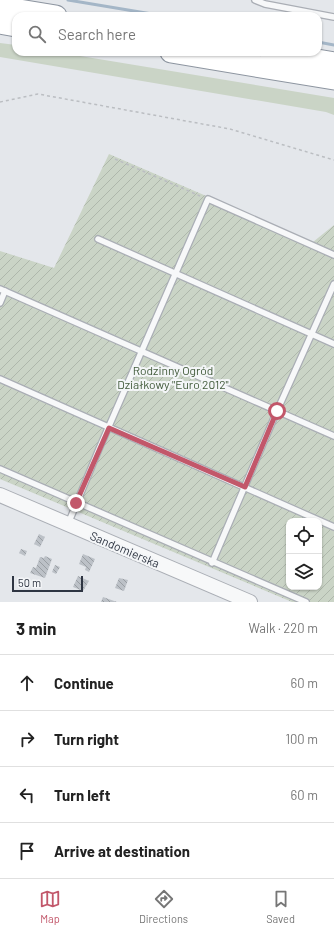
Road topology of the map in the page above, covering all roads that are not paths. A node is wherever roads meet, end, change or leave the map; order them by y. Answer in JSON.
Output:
{"nodes":[{"id":1,"x":255,"y":0,"type":"edge"},
{"id":2,"x":0,"y":7,"type":"edge"},
{"id":3,"x":31,"y":12,"type":"edge"},
{"id":4,"x":307,"y":12,"type":"edge"},
{"id":5,"x":322,"y":15,"type":"edge"},
{"id":6,"x":334,"y":17,"type":"edge"},
{"id":7,"x":0,"y":23,"type":"edge"},
{"id":8,"x":12,"y":25,"type":"edge"},
{"id":9,"x":195,"y":56,"type":"edge"},
{"id":10,"x":293,"y":56,"type":"edge"},
{"id":11,"x":334,"y":63,"type":"edge"},
{"id":12,"x":334,"y":79,"type":"edge"},
{"id":13,"x":98,"y":239,"type":"dead end"},
{"id":14,"x":334,"y":255,"type":"edge"},
{"id":15,"x":175,"y":274,"type":"junction"},
{"id":16,"x":334,"y":284,"type":"edge"},
{"id":17,"x":3,"y":290,"type":"edge"},
{"id":18,"x":0,"y":303,"type":"edge"},
{"id":19,"x":311,"y":335,"type":"junction"},
{"id":20,"x":334,"y":344,"type":"edge"},
{"id":21,"x":140,"y":352,"type":"junction"},
{"id":22,"x":0,"y":379,"type":"edge"},
{"id":23,"x":277,"y":411,"type":"junction"},
{"id":24,"x":109,"y":428,"type":"junction"},
{"id":25,"x":334,"y":436,"type":"edge"},
{"id":26,"x":0,"y":469,"type":"edge"},
{"id":27,"x":245,"y":487,"type":"junction"},
{"id":28,"x":0,"y":495,"type":"edge"},
{"id":29,"x":76,"y":503,"type":"junction"},
{"id":30,"x":68,"y":524,"type":"junction"},
{"id":31,"x":334,"y":527,"type":"edge"},
{"id":32,"x":212,"y":562,"type":"junction"},
{"id":33,"x":250,"y":602,"type":"edge"},
{"id":34,"x":306,"y":602,"type":"edge"}],
"edges":[{"from":1,"to":4,"type":"lane"},
{"from":2,"to":3,"type":"highway"},
{"from":5,"to":6,"type":"lane"},
{"from":7,"to":8,"type":"highway"},
{"from":9,"to":12,"type":"highway"},
{"from":10,"to":11,"type":"highway"},
{"from":13,"to":15,"type":"lane"},
{"from":14,"to":15,"type":"lane"},
{"from":15,"to":19,"type":"lane"},
{"from":15,"to":21,"type":"lane"},
{"from":16,"to":19,"type":"lane"},
{"from":17,"to":18,"type":"lane"},
{"from":17,"to":21,"type":"lane"},
{"from":19,"to":20,"type":"lane"},
{"from":19,"to":23,"type":"lane"},
{"from":21,"to":23,"type":"lane"},
{"from":21,"to":24,"type":"lane"},
{"from":22,"to":24,"type":"lane"},
{"from":23,"to":25,"type":"lane"},
{"from":23,"to":27,"type":"lane"},
{"from":24,"to":27,"type":"lane"},
{"from":24,"to":29,"type":"lane"},
{"from":26,"to":29,"type":"lane"},
{"from":27,"to":31,"type":"lane"},
{"from":27,"to":32,"type":"lane"},
{"from":28,"to":30,"type":"street","name":"Sandomierska"},
{"from":29,"to":30,"type":"lane"},
{"from":29,"to":32,"type":"lane"},
{"from":30,"to":33,"type":"street","name":"Sandomierska"},
{"from":32,"to":34,"type":"lane"}]}
